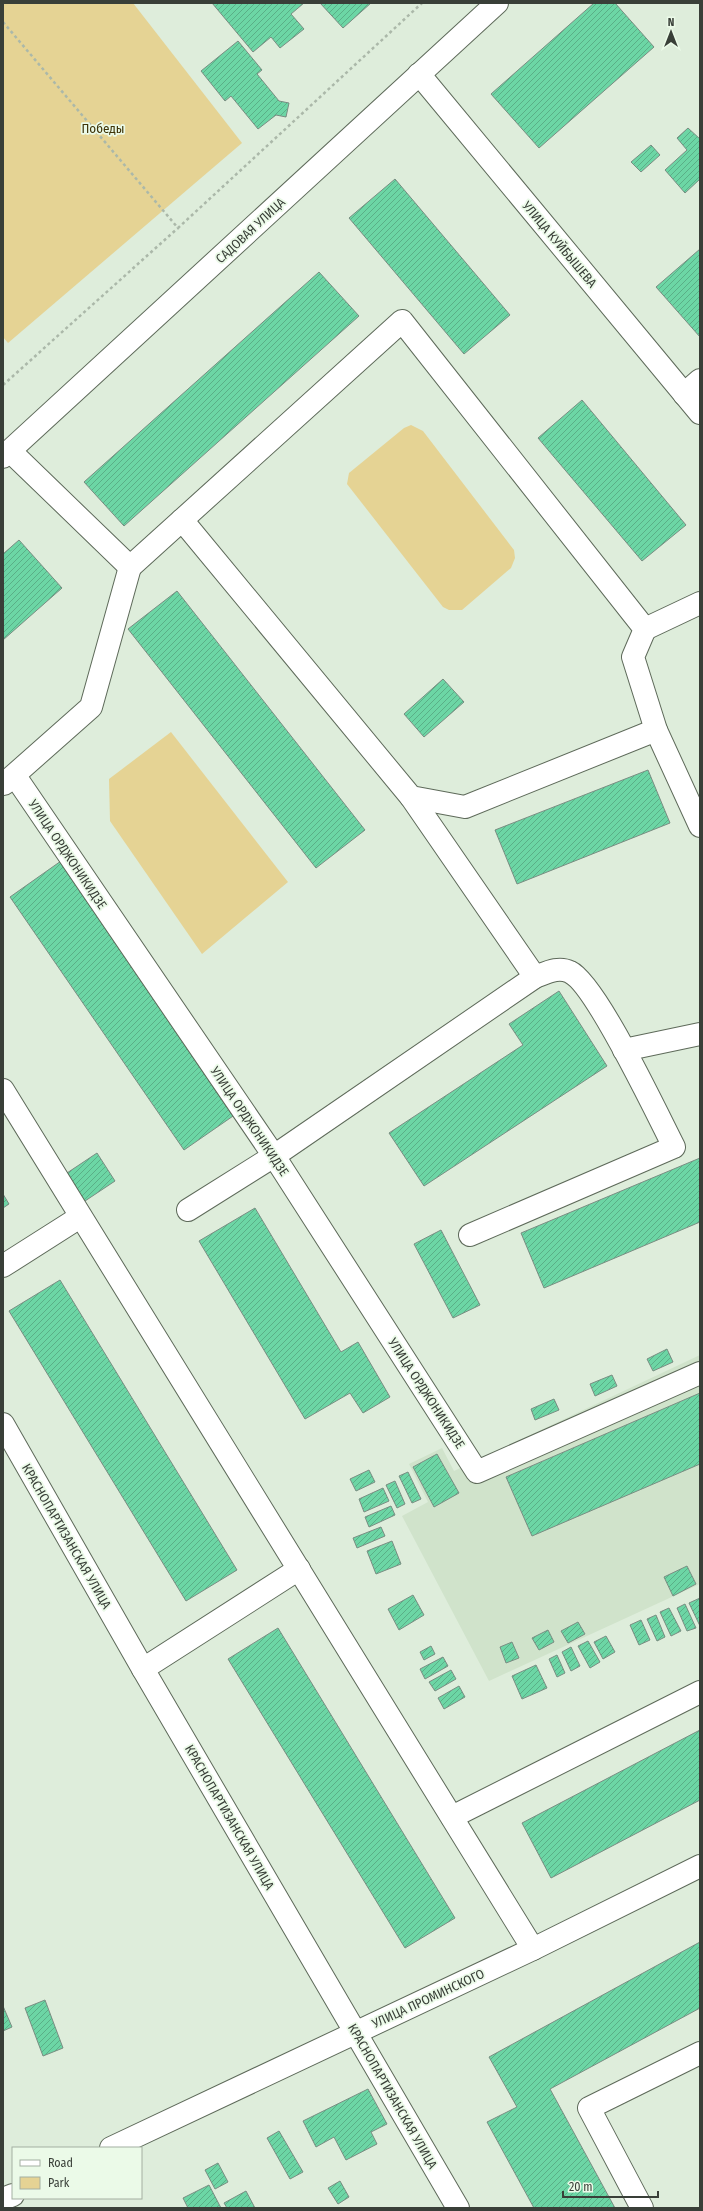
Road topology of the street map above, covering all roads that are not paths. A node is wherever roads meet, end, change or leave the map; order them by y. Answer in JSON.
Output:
{"nodes":[{"id":1,"x":497,"y":3,"type":"edge"},
{"id":2,"x":419,"y":74,"type":"junction"},
{"id":3,"x":700,"y":380,"type":"edge"},
{"id":4,"x":684,"y":394,"type":"junction"},
{"id":5,"x":700,"y":413,"type":"edge"},
{"id":6,"x":6,"y":454,"type":"edge"},
{"id":7,"x":182,"y":520,"type":"junction"},
{"id":8,"x":130,"y":567,"type":"junction"},
{"id":9,"x":700,"y":603,"type":"edge"},
{"id":10,"x":645,"y":629,"type":"junction"},
{"id":11,"x":656,"y":730,"type":"junction"},
{"id":12,"x":9,"y":780,"type":"edge"},
{"id":13,"x":411,"y":797,"type":"junction"},
{"id":14,"x":700,"y":826,"type":"edge"},
{"id":15,"x":535,"y":977,"type":"junction"},
{"id":16,"x":700,"y":1034,"type":"edge"},
{"id":17,"x":624,"y":1050,"type":"junction"},
{"id":18,"x":3,"y":1090,"type":"edge"},
{"id":19,"x":274,"y":1156,"type":"junction"},
{"id":20,"x":188,"y":1210,"type":"dead end"},
{"id":21,"x":80,"y":1217,"type":"junction"},
{"id":22,"x":470,"y":1236,"type":"dead end"},
{"id":23,"x":3,"y":1266,"type":"edge"},
{"id":24,"x":700,"y":1373,"type":"edge"},
{"id":25,"x":3,"y":1424,"type":"edge"},
{"id":26,"x":299,"y":1569,"type":"junction"},
{"id":27,"x":143,"y":1669,"type":"junction"},
{"id":28,"x":700,"y":1692,"type":"edge"},
{"id":29,"x":452,"y":1817,"type":"junction"},
{"id":30,"x":700,"y":1866,"type":"edge"},
{"id":31,"x":533,"y":1949,"type":"junction"},
{"id":32,"x":356,"y":2031,"type":"junction"},
{"id":33,"x":700,"y":2053,"type":"edge"},
{"id":34,"x":113,"y":2147,"type":"edge"},
{"id":35,"x":12,"y":2196,"type":"edge"},
{"id":36,"x":3,"y":2200,"type":"edge"},
{"id":37,"x":458,"y":2208,"type":"edge"},
{"id":38,"x":642,"y":2208,"type":"edge"}],
"edges":[{"from":1,"to":2,"type":"street","name":"САДОВАЯ УЛИЦА"},
{"from":2,"to":4,"type":"street","name":"УЛИЦА КУЙБЫШЕВА"},
{"from":2,"to":6,"type":"street","name":"САДОВАЯ УЛИЦА"},
{"from":3,"to":4,"type":"street"},
{"from":4,"to":5,"type":"street","name":"УЛИЦА КУЙБЫШЕВА"},
{"from":6,"to":8,"type":"street"},
{"from":7,"to":8,"type":"street"},
{"from":7,"to":10,"type":"street"},
{"from":7,"to":13,"type":"street"},
{"from":8,"to":12,"type":"street"},
{"from":9,"to":10,"type":"street"},
{"from":10,"to":11,"type":"street"},
{"from":11,"to":13,"type":"street"},
{"from":11,"to":14,"type":"street"},
{"from":12,"to":19,"type":"street","name":"УЛИЦА ОРДЖОНИКИДЗЕ"},
{"from":13,"to":15,"type":"street"},
{"from":15,"to":17,"type":"street"},
{"from":15,"to":19,"type":"street"},
{"from":16,"to":17,"type":"street"},
{"from":17,"to":22,"type":"street"},
{"from":18,"to":21,"type":"street"},
{"from":19,"to":20,"type":"street"},
{"from":19,"to":24,"type":"street","name":"УЛИЦА ОРДЖОНИКИДЗЕ"},
{"from":21,"to":23,"type":"street"},
{"from":21,"to":26,"type":"street"},
{"from":25,"to":27,"type":"street","name":"КРАСНОПАРТИЗАНСКАЯ УЛИЦА"},
{"from":26,"to":27,"type":"street"},
{"from":26,"to":29,"type":"street"},
{"from":27,"to":32,"type":"street","name":"КРАСНОПАРТИЗАНСКАЯ УЛИЦА"},
{"from":28,"to":29,"type":"street"},
{"from":29,"to":31,"type":"street"},
{"from":30,"to":31,"type":"street","name":"УЛИЦА ПРОМИНСКОГО"},
{"from":31,"to":32,"type":"street","name":"УЛИЦА ПРОМИНСКОГО"},
{"from":32,"to":34,"type":"street","name":"УЛИЦА ПРОМИНСКОГО"},
{"from":32,"to":37,"type":"street","name":"КРАСНОПАРТИЗАНСКАЯ УЛИЦА"},
{"from":33,"to":38,"type":"street"},
{"from":35,"to":36,"type":"street"}]}
